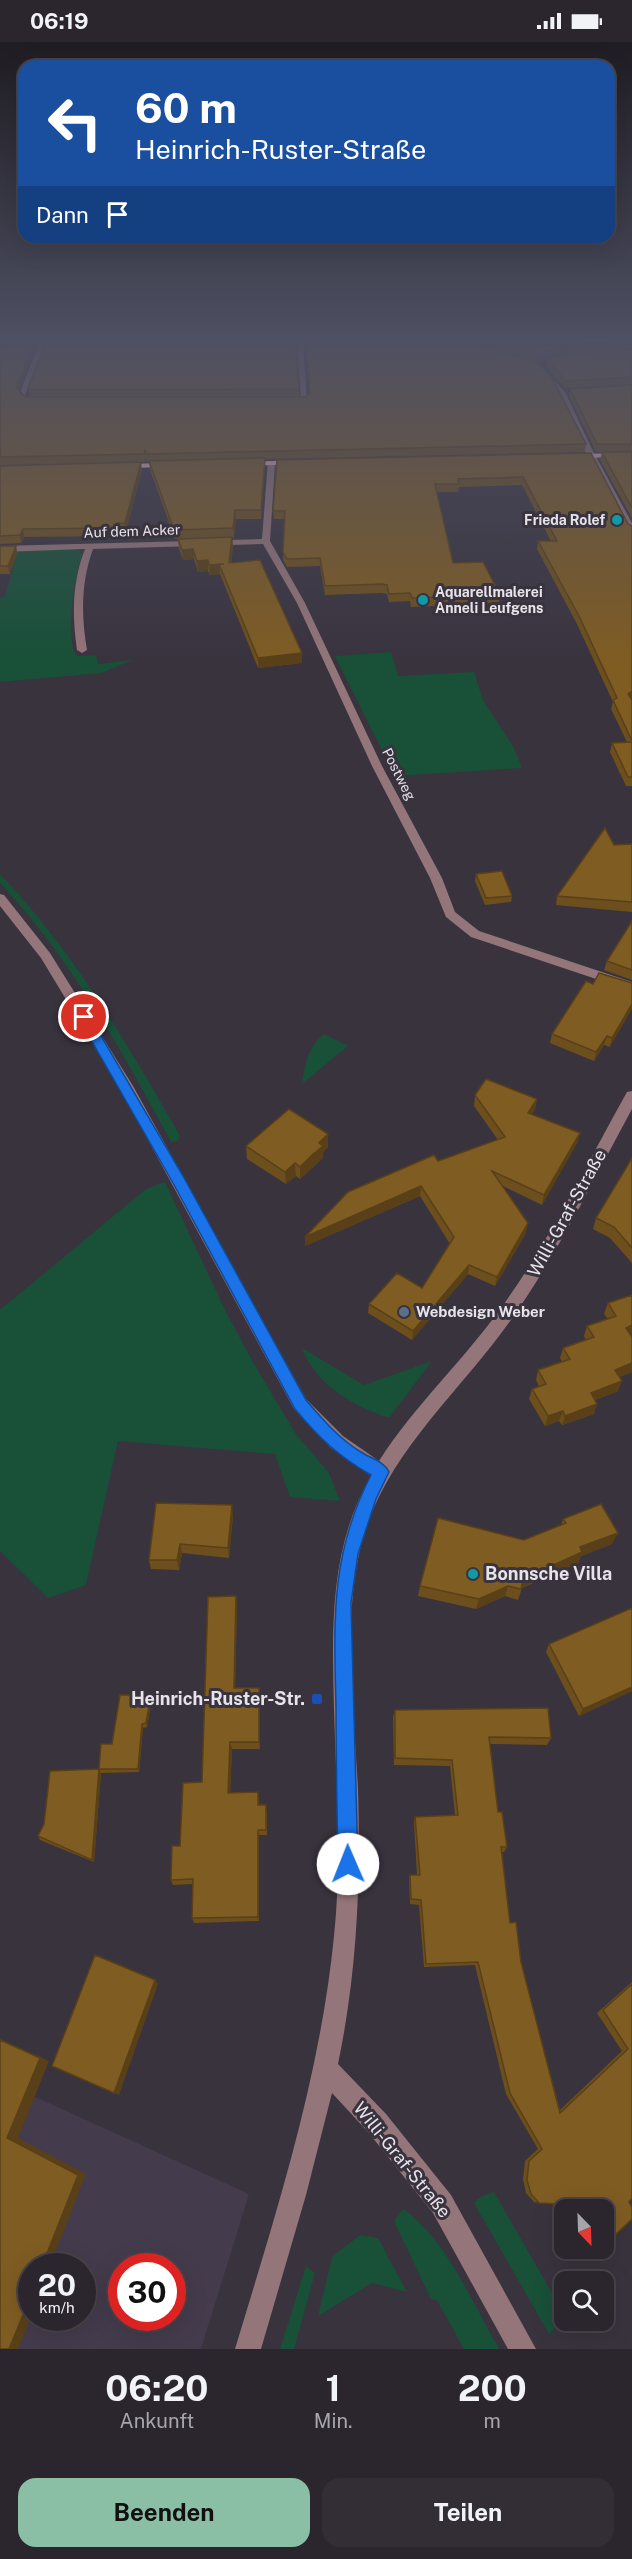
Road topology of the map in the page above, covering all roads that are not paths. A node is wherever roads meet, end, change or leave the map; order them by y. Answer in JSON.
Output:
{"nodes":[{"id":1,"x":589,"y":448,"type":"edge"},
{"id":2,"x":632,"y":455,"type":"edge"},
{"id":3,"x":592,"y":456,"type":"junction"},
{"id":4,"x":567,"y":457,"type":"edge"},
{"id":5,"x":302,"y":462,"type":"edge"},
{"id":6,"x":271,"y":463,"type":"junction"},
{"id":7,"x":237,"y":464,"type":"edge"},
{"id":8,"x":181,"y":465,"type":"edge"},
{"id":9,"x":111,"y":467,"type":"edge"},
{"id":10,"x":632,"y":531,"type":"edge"},
{"id":11,"x":266,"y":541,"type":"junction"},
{"id":12,"x":90,"y":546,"type":"junction"},
{"id":13,"x":0,"y":549,"type":"edge"},
{"id":14,"x":82,"y":650,"type":"dead end"},
{"id":15,"x":0,"y":898,"type":"edge"},
{"id":16,"x":632,"y":987,"type":"edge"},
{"id":17,"x":632,"y":1096,"type":"edge"},
{"id":18,"x":381,"y":1472,"type":"junction"},
{"id":19,"x":327,"y":2070,"type":"junction"},
{"id":20,"x":248,"y":2349,"type":"edge"},
{"id":21,"x":523,"y":2349,"type":"edge"}],
"edges":[{"from":1,"to":3,"type":"street"},
{"from":2,"to":3,"type":"main road"},
{"from":3,"to":4,"type":"main road"},
{"from":3,"to":10,"type":"street"},
{"from":5,"to":6,"type":"main road"},
{"from":6,"to":7,"type":"main road"},
{"from":6,"to":11,"type":"street"},
{"from":8,"to":9,"type":"main road"},
{"from":11,"to":12,"type":"street","name":"Auf dem Acker"},
{"from":11,"to":16,"type":"street","name":"Postweg"},
{"from":12,"to":13,"type":"street","name":"Auf dem Acker"},
{"from":12,"to":14,"type":"street"},
{"from":15,"to":18,"type":"street"},
{"from":17,"to":18,"type":"street","name":"Willi-Graf-Straße"},
{"from":18,"to":19,"type":"street","name":"Willi-Graf-Straße"},
{"from":19,"to":20,"type":"street","name":"Willi-Graf-Straße"},
{"from":19,"to":21,"type":"street","name":"Willi-Graf-Straße"}]}
